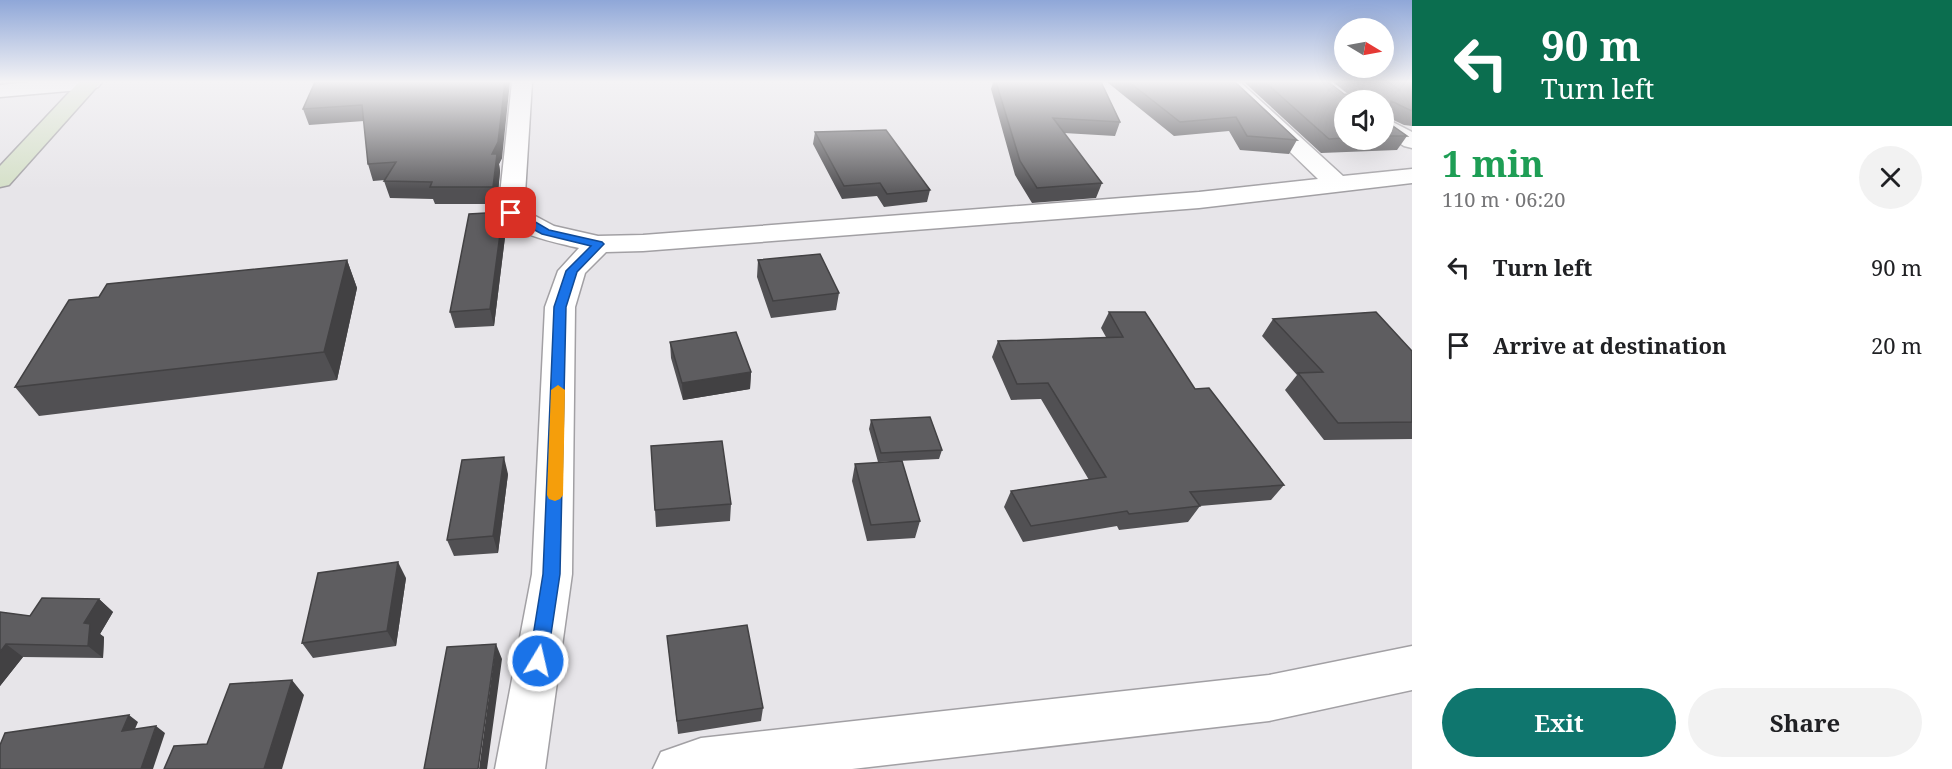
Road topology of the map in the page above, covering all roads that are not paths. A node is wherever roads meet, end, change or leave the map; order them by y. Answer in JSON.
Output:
{"nodes":[{"id":1,"x":58,"y":118,"type":"edge"},
{"id":2,"x":519,"y":118,"type":"edge"},
{"id":3,"x":1266,"y":118,"type":"edge"},
{"id":4,"x":1394,"y":130,"type":"edge"},
{"id":5,"x":1412,"y":141,"type":"edge"},
{"id":6,"x":1412,"y":176,"type":"edge"},
{"id":7,"x":0,"y":180,"type":"edge"},
{"id":8,"x":1338,"y":185,"type":"junction"},
{"id":9,"x":598,"y":244,"type":"junction"},
{"id":10,"x":1412,"y":668,"type":"edge"},
{"id":11,"x":520,"y":769,"type":"edge"},
{"id":12,"x":678,"y":769,"type":"edge"}],
"edges":[{"from":1,"to":7,"type":"main road"},
{"from":2,"to":9,"type":"street"},
{"from":3,"to":8,"type":"street"},
{"from":4,"to":5,"type":"street"},
{"from":6,"to":8,"type":"street"},
{"from":8,"to":9,"type":"street"},
{"from":9,"to":11,"type":"street"},
{"from":10,"to":12,"type":"street"}]}
